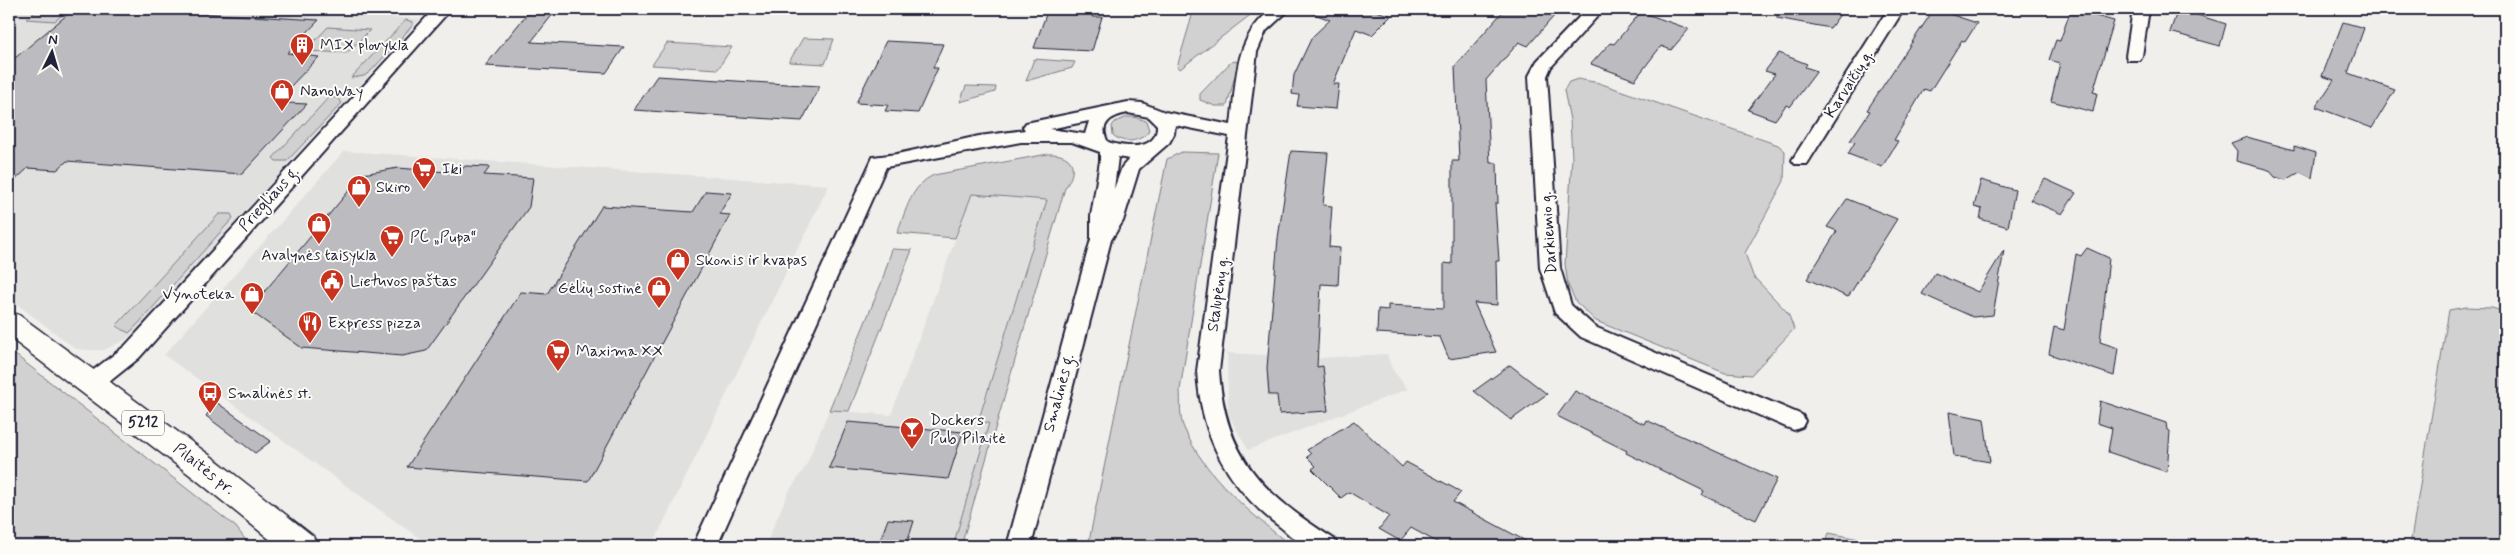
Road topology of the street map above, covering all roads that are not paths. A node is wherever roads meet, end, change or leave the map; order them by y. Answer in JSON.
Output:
{"nodes":[{"id":1,"x":443,"y":9,"type":"edge"},
{"id":2,"x":1282,"y":9,"type":"edge"},
{"id":3,"x":1596,"y":9,"type":"edge"},
{"id":4,"x":1896,"y":9,"type":"edge"},
{"id":5,"x":2141,"y":9,"type":"edge"},
{"id":6,"x":2134,"y":56,"type":"dead end"},
{"id":7,"x":1113,"y":110,"type":"junction"},
{"id":8,"x":1162,"y":117,"type":"junction"},
{"id":9,"x":1240,"y":132,"type":"junction"},
{"id":10,"x":1005,"y":138,"type":"junction"},
{"id":11,"x":1155,"y":145,"type":"junction"},
{"id":12,"x":1105,"y":147,"type":"junction"},
{"id":13,"x":1801,"y":160,"type":"dead end"},
{"id":14,"x":1101,"y":239,"type":"junction"},
{"id":15,"x":9,"y":322,"type":"edge"},
{"id":16,"x":91,"y":384,"type":"junction"},
{"id":17,"x":1794,"y":421,"type":"dead end"},
{"id":18,"x":301,"y":546,"type":"edge"},
{"id":19,"x":705,"y":546,"type":"edge"},
{"id":20,"x":1019,"y":546,"type":"edge"},
{"id":21,"x":1326,"y":546,"type":"edge"}],
"edges":[{"from":1,"to":16,"type":"street","name":"Priegliaus g."},
{"from":2,"to":9,"type":"street","name":"Stalupėnų g."},
{"from":3,"to":17,"type":"street","name":"Darkiemio g."},
{"from":4,"to":13,"type":"street","name":"Karvaičių g."},
{"from":5,"to":6,"type":"street"},
{"from":7,"to":8,"type":"street"},
{"from":7,"to":10,"type":"street"},
{"from":7,"to":12,"type":"street"},
{"from":8,"to":9,"type":"street"},
{"from":8,"to":11,"type":"street"},
{"from":9,"to":11,"type":"street"},
{"from":9,"to":21,"type":"street","name":"Stalupėnų g."},
{"from":10,"to":12,"type":"street"},
{"from":10,"to":19,"type":"street"},
{"from":11,"to":12,"type":"street"},
{"from":11,"to":14,"type":"street","name":"Smalinės g."},
{"from":12,"to":14,"type":"street","name":"Smalinės g."},
{"from":14,"to":20,"type":"street","name":"Smalinės g."},
{"from":15,"to":16,"type":"main road","name":"Pilaitės pr.","number":"5212"},
{"from":16,"to":18,"type":"main road","name":"Pilaitės pr.","number":"5212"}]}
